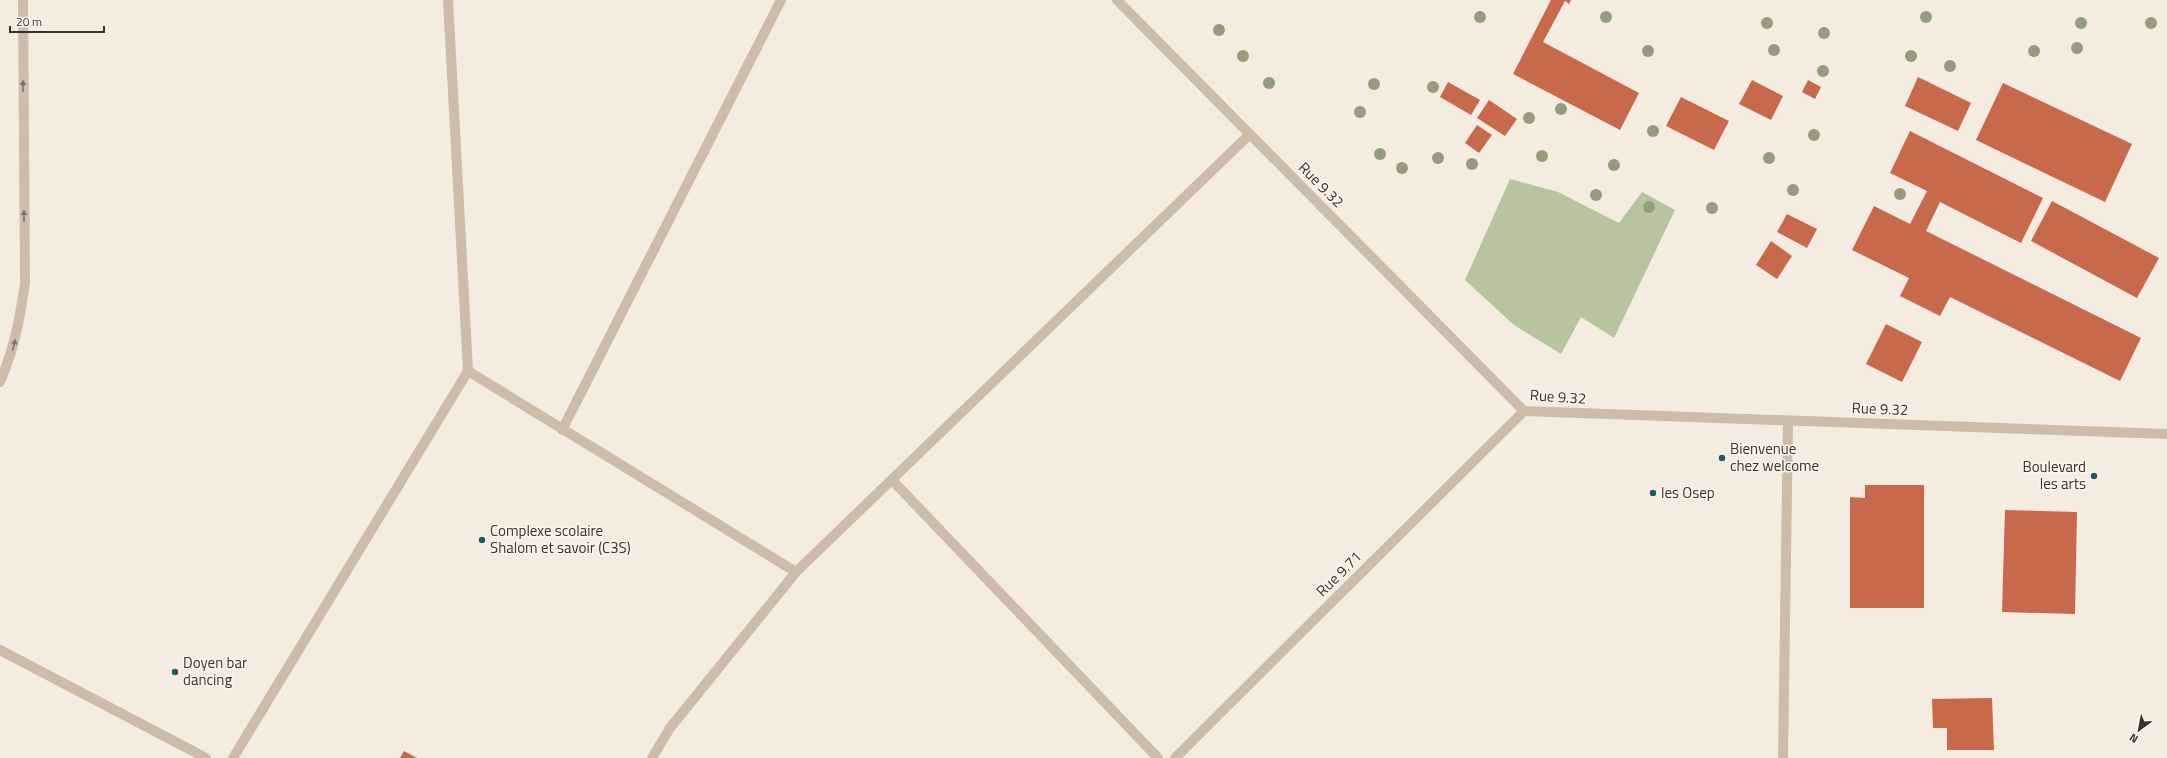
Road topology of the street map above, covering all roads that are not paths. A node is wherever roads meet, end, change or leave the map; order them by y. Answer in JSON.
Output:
{"nodes":[{"id":1,"x":23,"y":0,"type":"edge"},
{"id":2,"x":448,"y":0,"type":"edge"},
{"id":3,"x":781,"y":0,"type":"edge"},
{"id":4,"x":1117,"y":0,"type":"edge"},
{"id":5,"x":1250,"y":134,"type":"junction"},
{"id":6,"x":468,"y":371,"type":"junction"},
{"id":7,"x":0,"y":382,"type":"edge"},
{"id":8,"x":1524,"y":411,"type":"junction"},
{"id":9,"x":1788,"y":421,"type":"junction"},
{"id":10,"x":562,"y":430,"type":"junction"},
{"id":11,"x":2167,"y":434,"type":"edge"},
{"id":12,"x":892,"y":480,"type":"junction"},
{"id":13,"x":796,"y":572,"type":"junction"},
{"id":14,"x":0,"y":650,"type":"edge"},
{"id":15,"x":206,"y":758,"type":"edge"},
{"id":16,"x":233,"y":758,"type":"edge"},
{"id":17,"x":652,"y":758,"type":"edge"},
{"id":18,"x":1158,"y":758,"type":"edge"},
{"id":19,"x":1175,"y":758,"type":"edge"},
{"id":20,"x":1783,"y":758,"type":"edge"}],
"edges":[{"from":7,"to":1,"type":"street","one_way":true},
{"from":2,"to":6,"type":"street"},
{"from":3,"to":10,"type":"street"},
{"from":4,"to":5,"type":"street","name":"Rue 9.32"},
{"from":5,"to":8,"type":"street","name":"Rue 9.32"},
{"from":5,"to":12,"type":"street"},
{"from":6,"to":10,"type":"street"},
{"from":6,"to":16,"type":"street"},
{"from":8,"to":9,"type":"street","name":"Rue 9.32"},
{"from":8,"to":19,"type":"street","name":"Rue 9.71"},
{"from":9,"to":11,"type":"street","name":"Rue 9.32"},
{"from":9,"to":20,"type":"street"},
{"from":10,"to":13,"type":"street"},
{"from":12,"to":13,"type":"street"},
{"from":12,"to":18,"type":"street"},
{"from":13,"to":17,"type":"street"},
{"from":14,"to":15,"type":"street"}]}
